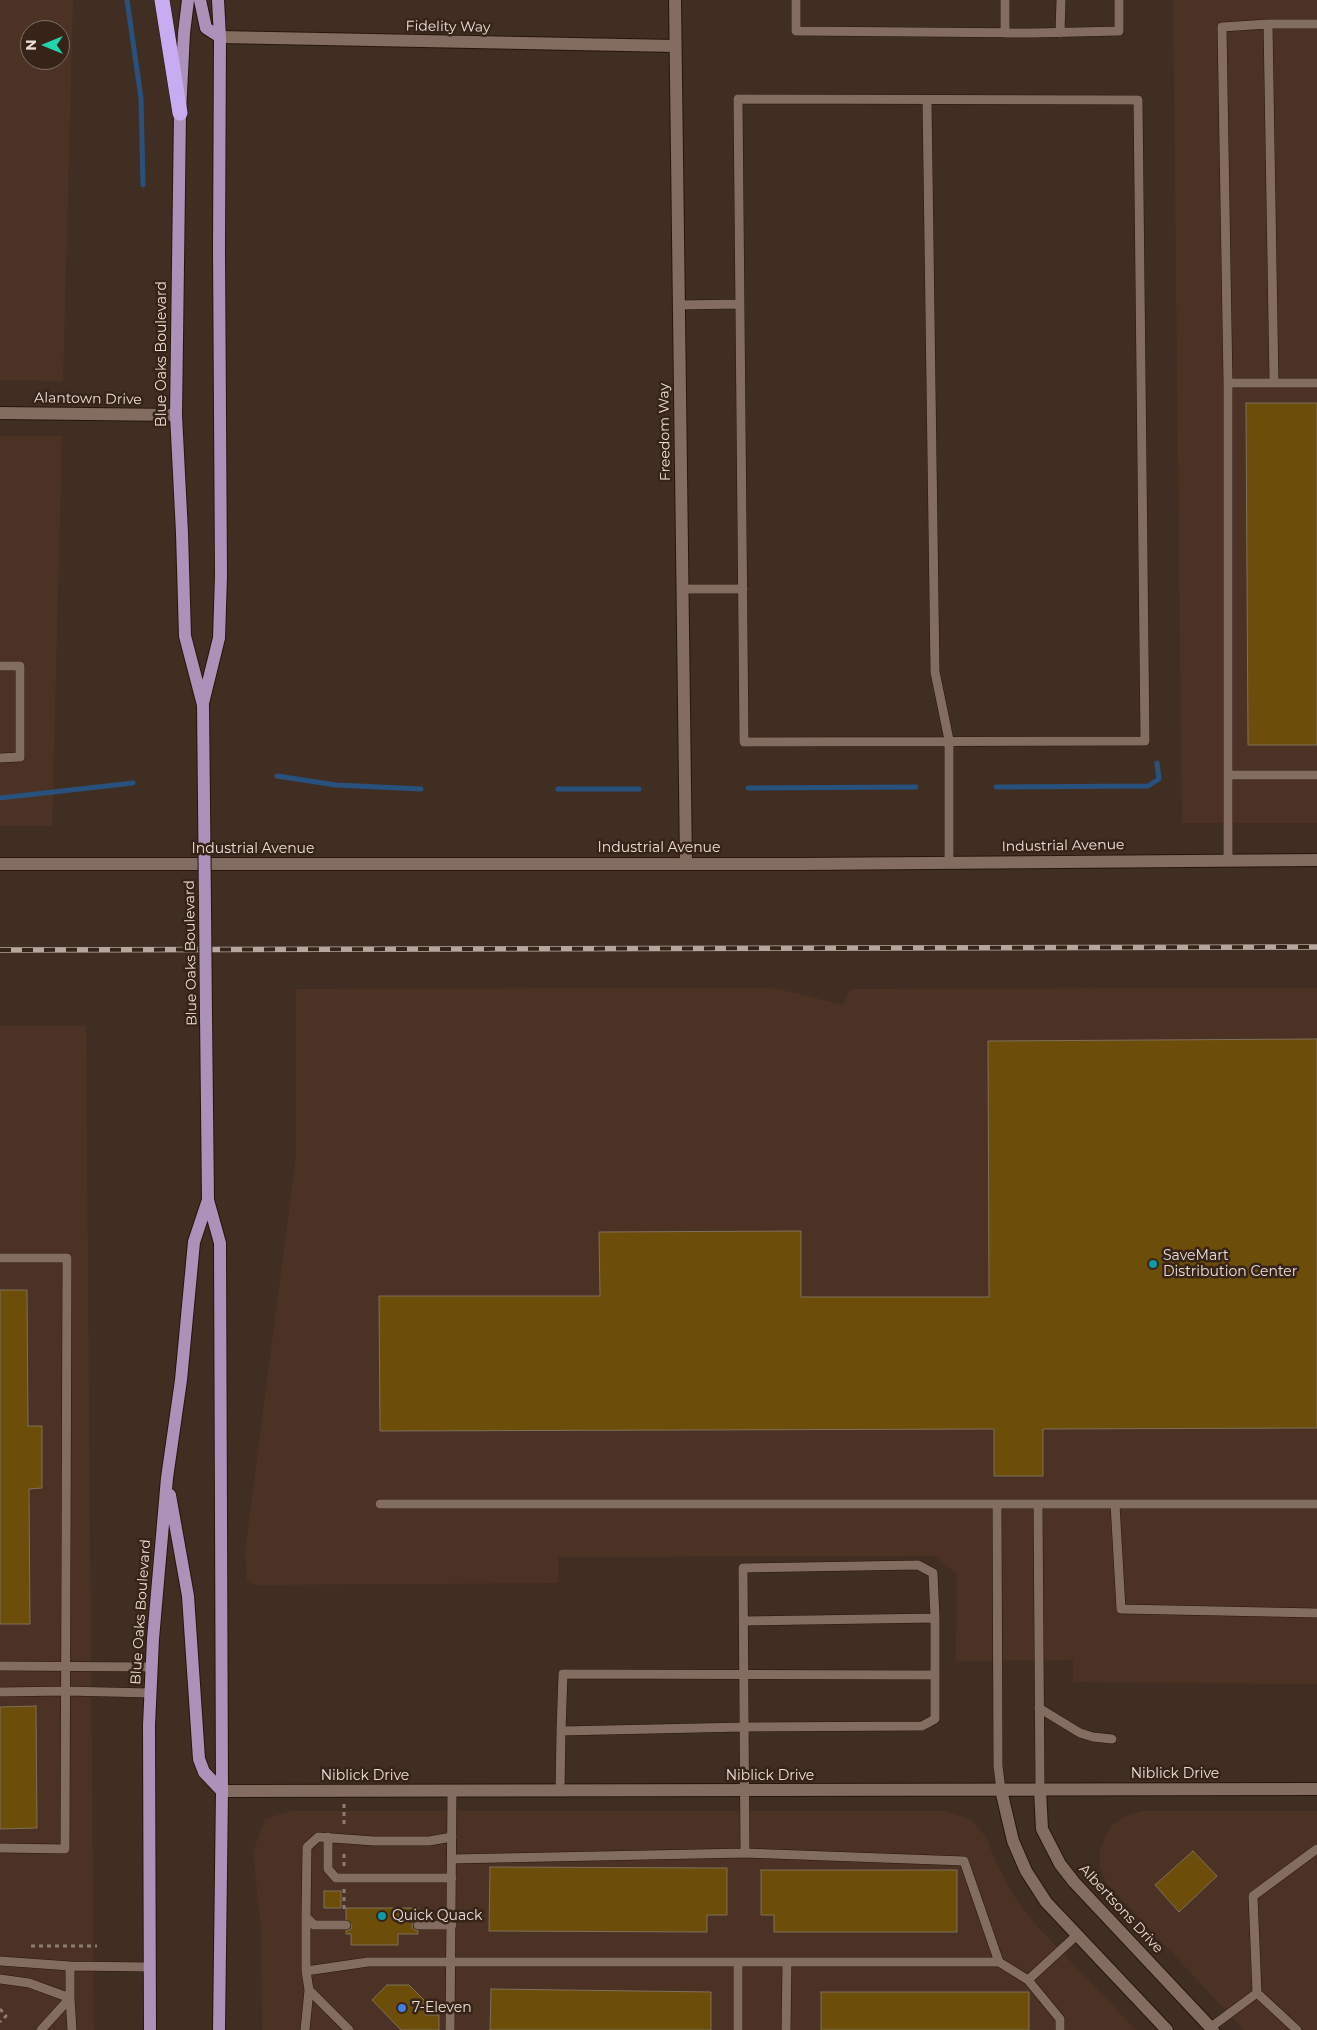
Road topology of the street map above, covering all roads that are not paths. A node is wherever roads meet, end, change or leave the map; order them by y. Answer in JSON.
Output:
{"nodes":[{"id":1,"x":162,"y":0,"type":"edge"},
{"id":2,"x":188,"y":0,"type":"edge"},
{"id":3,"x":200,"y":0,"type":"edge"},
{"id":4,"x":218,"y":0,"type":"edge"},
{"id":5,"x":675,"y":0,"type":"edge"},
{"id":6,"x":796,"y":0,"type":"edge"},
{"id":7,"x":1005,"y":0,"type":"edge"},
{"id":8,"x":1061,"y":0,"type":"edge"},
{"id":9,"x":1119,"y":0,"type":"edge"},
{"id":10,"x":1268,"y":24,"type":"junction"},
{"id":11,"x":1317,"y":24,"type":"edge"},
{"id":12,"x":1005,"y":33,"type":"junction"},
{"id":13,"x":1060,"y":33,"type":"junction"},
{"id":14,"x":220,"y":37,"type":"junction"},
{"id":15,"x":675,"y":46,"type":"junction"},
{"id":16,"x":926,"y":100,"type":"junction"},
{"id":17,"x":180,"y":113,"type":"junction"},
{"id":18,"x":740,"y":304,"type":"junction"},
{"id":19,"x":679,"y":305,"type":"junction"},
{"id":20,"x":1228,"y":383,"type":"junction"},
{"id":21,"x":1274,"y":383,"type":"junction"},
{"id":22,"x":1317,"y":383,"type":"edge"},
{"id":23,"x":0,"y":413,"type":"edge"},
{"id":24,"x":176,"y":415,"type":"junction"},
{"id":25,"x":743,"y":589,"type":"junction"},
{"id":26,"x":682,"y":590,"type":"junction"},
{"id":27,"x":0,"y":666,"type":"edge"},
{"id":28,"x":203,"y":706,"type":"junction"},
{"id":29,"x":949,"y":740,"type":"junction"},
{"id":30,"x":0,"y":758,"type":"edge"},
{"id":31,"x":1228,"y":775,"type":"junction"},
{"id":32,"x":1317,"y":775,"type":"edge"},
{"id":33,"x":1317,"y":860,"type":"edge"},
{"id":34,"x":1228,"y":861,"type":"junction"},
{"id":35,"x":949,"y":862,"type":"junction"},
{"id":36,"x":686,"y":863,"type":"junction"},
{"id":37,"x":0,"y":864,"type":"edge"},
{"id":38,"x":208,"y":1200,"type":"junction"},
{"id":39,"x":0,"y":1258,"type":"edge"},
{"id":40,"x":167,"y":1478,"type":"junction"},
{"id":41,"x":380,"y":1504,"type":"dead end"},
{"id":42,"x":997,"y":1504,"type":"junction"},
{"id":43,"x":1038,"y":1504,"type":"junction"},
{"id":44,"x":1115,"y":1504,"type":"junction"},
{"id":45,"x":1317,"y":1504,"type":"edge"},
{"id":46,"x":1317,"y":1613,"type":"edge"},
{"id":47,"x":935,"y":1618,"type":"junction"},
{"id":48,"x":744,"y":1621,"type":"junction"},
{"id":49,"x":0,"y":1666,"type":"edge"},
{"id":50,"x":67,"y":1667,"type":"junction"},
{"id":51,"x":151,"y":1667,"type":"junction"},
{"id":52,"x":744,"y":1675,"type":"junction"},
{"id":53,"x":935,"y":1675,"type":"junction"},
{"id":54,"x":66,"y":1691,"type":"junction"},
{"id":55,"x":0,"y":1692,"type":"edge"},
{"id":56,"x":150,"y":1693,"type":"junction"},
{"id":57,"x":1039,"y":1708,"type":"junction"},
{"id":58,"x":744,"y":1727,"type":"junction"},
{"id":59,"x":561,"y":1731,"type":"junction"},
{"id":60,"x":1112,"y":1738,"type":"dead end"},
{"id":61,"x":1317,"y":1789,"type":"edge"},
{"id":62,"x":1001,"y":1790,"type":"junction"},
{"id":63,"x":1040,"y":1790,"type":"junction"},
{"id":64,"x":222,"y":1791,"type":"junction"},
{"id":65,"x":452,"y":1791,"type":"junction"},
{"id":66,"x":560,"y":1791,"type":"junction"},
{"id":67,"x":744,"y":1791,"type":"junction"},
{"id":68,"x":328,"y":1837,"type":"junction"},
{"id":69,"x":452,"y":1837,"type":"junction"},
{"id":70,"x":0,"y":1848,"type":"edge"},
{"id":71,"x":1317,"y":1849,"type":"edge"},
{"id":72,"x":745,"y":1853,"type":"junction"},
{"id":73,"x":452,"y":1859,"type":"junction"},
{"id":74,"x":452,"y":1878,"type":"junction"},
{"id":75,"x":306,"y":1918,"type":"junction"},
{"id":76,"x":346,"y":1925,"type":"dead end"},
{"id":77,"x":418,"y":1925,"type":"dead end"},
{"id":78,"x":452,"y":1925,"type":"junction"},
{"id":79,"x":1076,"y":1935,"type":"junction"},
{"id":80,"x":0,"y":1961,"type":"edge"},
{"id":81,"x":452,"y":1962,"type":"junction"},
{"id":82,"x":787,"y":1962,"type":"junction"},
{"id":83,"x":999,"y":1962,"type":"junction"},
{"id":84,"x":738,"y":1963,"type":"junction"},
{"id":85,"x":70,"y":1966,"type":"junction"},
{"id":86,"x":149,"y":1967,"type":"junction"},
{"id":87,"x":306,"y":1971,"type":"junction"},
{"id":88,"x":0,"y":1979,"type":"edge"},
{"id":89,"x":1028,"y":1980,"type":"junction"},
{"id":90,"x":309,"y":1990,"type":"junction"},
{"id":91,"x":1257,"y":1992,"type":"junction"},
{"id":92,"x":70,"y":1998,"type":"junction"},
{"id":93,"x":1212,"y":2029,"type":"edge"},
{"id":94,"x":41,"y":2030,"type":"edge"},
{"id":95,"x":72,"y":2030,"type":"edge"},
{"id":96,"x":150,"y":2030,"type":"edge"},
{"id":97,"x":219,"y":2030,"type":"edge"},
{"id":98,"x":305,"y":2030,"type":"edge"},
{"id":99,"x":349,"y":2030,"type":"edge"},
{"id":100,"x":450,"y":2030,"type":"edge"},
{"id":101,"x":738,"y":2030,"type":"edge"},
{"id":102,"x":786,"y":2030,"type":"edge"},
{"id":103,"x":1060,"y":2030,"type":"edge"},
{"id":104,"x":1167,"y":2030,"type":"edge"},
{"id":105,"x":1297,"y":2030,"type":"edge"}],
"edges":[{"from":1,"to":17,"type":"highway"},
{"from":2,"to":17,"type":"main road","name":"Blue Oaks Boulevard"},
{"from":3,"to":14,"type":"main road"},
{"from":4,"to":14,"type":"main road","name":"Blue Oaks Boulevard"},
{"from":5,"to":15,"type":"street","name":"Freedom Way"},
{"from":6,"to":12,"type":"lane"},
{"from":7,"to":12,"type":"lane"},
{"from":8,"to":13,"type":"lane"},
{"from":9,"to":13,"type":"lane"},
{"from":10,"to":11,"type":"lane"},
{"from":10,"to":20,"type":"lane"},
{"from":10,"to":21,"type":"lane"},
{"from":12,"to":13,"type":"lane"},
{"from":14,"to":15,"type":"street","name":"Fidelity Way"},
{"from":14,"to":28,"type":"main road","name":"Blue Oaks Boulevard"},
{"from":15,"to":19,"type":"street","name":"Freedom Way"},
{"from":16,"to":18,"type":"lane"},
{"from":16,"to":29,"type":"lane"},
{"from":16,"to":29,"type":"lane"},
{"from":17,"to":24,"type":"main road","name":"Blue Oaks Boulevard"},
{"from":18,"to":19,"type":"lane"},
{"from":18,"to":25,"type":"lane"},
{"from":19,"to":26,"type":"street","name":"Freedom Way"},
{"from":20,"to":21,"type":"lane"},
{"from":20,"to":31,"type":"lane"},
{"from":21,"to":22,"type":"lane"},
{"from":23,"to":24,"type":"street","name":"Alantown Drive"},
{"from":24,"to":28,"type":"main road","name":"Blue Oaks Boulevard"},
{"from":25,"to":26,"type":"lane"},
{"from":25,"to":29,"type":"lane"},
{"from":26,"to":36,"type":"street","name":"Freedom Way"},
{"from":27,"to":30,"type":"lane"},
{"from":28,"to":38,"type":"main road","name":"Blue Oaks Boulevard","bridge":true},
{"from":29,"to":35,"type":"lane"},
{"from":31,"to":32,"type":"lane"},
{"from":31,"to":34,"type":"lane"},
{"from":33,"to":34,"type":"street","name":"Industrial Avenue"},
{"from":34,"to":35,"type":"street","name":"Industrial Avenue"},
{"from":35,"to":36,"type":"street","name":"Industrial Avenue"},
{"from":36,"to":37,"type":"street","name":"Industrial Avenue"},
{"from":38,"to":40,"type":"main road","name":"Blue Oaks Boulevard"},
{"from":38,"to":64,"type":"main road","name":"Blue Oaks Boulevard"},
{"from":39,"to":50,"type":"lane"},
{"from":40,"to":51,"type":"main road","name":"Blue Oaks Boulevard"},
{"from":40,"to":64,"type":"main road"},
{"from":41,"to":42,"type":"lane"},
{"from":42,"to":43,"type":"lane"},
{"from":42,"to":62,"type":"lane"},
{"from":43,"to":44,"type":"lane"},
{"from":43,"to":57,"type":"lane"},
{"from":44,"to":45,"type":"lane"},
{"from":44,"to":46,"type":"lane"},
{"from":47,"to":48,"type":"lane"},
{"from":47,"to":48,"type":"lane"},
{"from":47,"to":53,"type":"lane"},
{"from":48,"to":52,"type":"lane"},
{"from":49,"to":50,"type":"lane"},
{"from":50,"to":51,"type":"lane"},
{"from":50,"to":54,"type":"lane"},
{"from":51,"to":56,"type":"main road","name":"Blue Oaks Boulevard"},
{"from":52,"to":53,"type":"lane"},
{"from":52,"to":58,"type":"lane"},
{"from":52,"to":59,"type":"lane"},
{"from":53,"to":58,"type":"lane"},
{"from":54,"to":55,"type":"lane"},
{"from":54,"to":56,"type":"lane"},
{"from":54,"to":70,"type":"lane"},
{"from":56,"to":86,"type":"main road","name":"Blue Oaks Boulevard"},
{"from":57,"to":60,"type":"lane"},
{"from":57,"to":63,"type":"lane"},
{"from":58,"to":59,"type":"lane"},
{"from":58,"to":67,"type":"lane"},
{"from":59,"to":66,"type":"lane"},
{"from":61,"to":63,"type":"street","name":"Niblick Drive"},
{"from":62,"to":63,"type":"street","name":"Niblick Drive"},
{"from":62,"to":67,"type":"street","name":"Niblick Drive"},
{"from":62,"to":79,"type":"street"},
{"from":63,"to":93,"type":"street","name":"Albertsons Drive"},
{"from":64,"to":65,"type":"street","name":"Niblick Drive"},
{"from":64,"to":97,"type":"main road","name":"Blue Oaks Boulevard"},
{"from":65,"to":66,"type":"street","name":"Niblick Drive"},
{"from":65,"to":69,"type":"lane"},
{"from":66,"to":67,"type":"street","name":"Niblick Drive"},
{"from":67,"to":72,"type":"lane"},
{"from":68,"to":69,"type":"lane"},
{"from":68,"to":74,"type":"lane"},
{"from":68,"to":75,"type":"lane"},
{"from":69,"to":73,"type":"lane"},
{"from":71,"to":91,"type":"lane"},
{"from":72,"to":73,"type":"lane"},
{"from":72,"to":83,"type":"lane"},
{"from":73,"to":74,"type":"lane"},
{"from":74,"to":78,"type":"lane"},
{"from":75,"to":76,"type":"lane"},
{"from":75,"to":87,"type":"lane"},
{"from":77,"to":78,"type":"lane"},
{"from":78,"to":81,"type":"lane"},
{"from":79,"to":89,"type":"lane"},
{"from":79,"to":104,"type":"street"},
{"from":80,"to":85,"type":"lane"},
{"from":81,"to":84,"type":"lane"},
{"from":81,"to":87,"type":"lane"},
{"from":81,"to":100,"type":"lane"},
{"from":82,"to":83,"type":"lane"},
{"from":82,"to":84,"type":"lane"},
{"from":82,"to":102,"type":"lane"},
{"from":83,"to":89,"type":"lane"},
{"from":84,"to":101,"type":"lane"},
{"from":85,"to":86,"type":"lane"},
{"from":85,"to":92,"type":"lane"},
{"from":86,"to":96,"type":"main road","name":"Blue Oaks Boulevard"},
{"from":87,"to":90,"type":"lane"},
{"from":88,"to":92,"type":"lane"},
{"from":89,"to":103,"type":"lane"},
{"from":90,"to":98,"type":"lane"},
{"from":90,"to":99,"type":"lane"},
{"from":91,"to":93,"type":"lane"},
{"from":91,"to":105,"type":"lane"},
{"from":92,"to":94,"type":"lane"},
{"from":92,"to":95,"type":"lane"}]}
